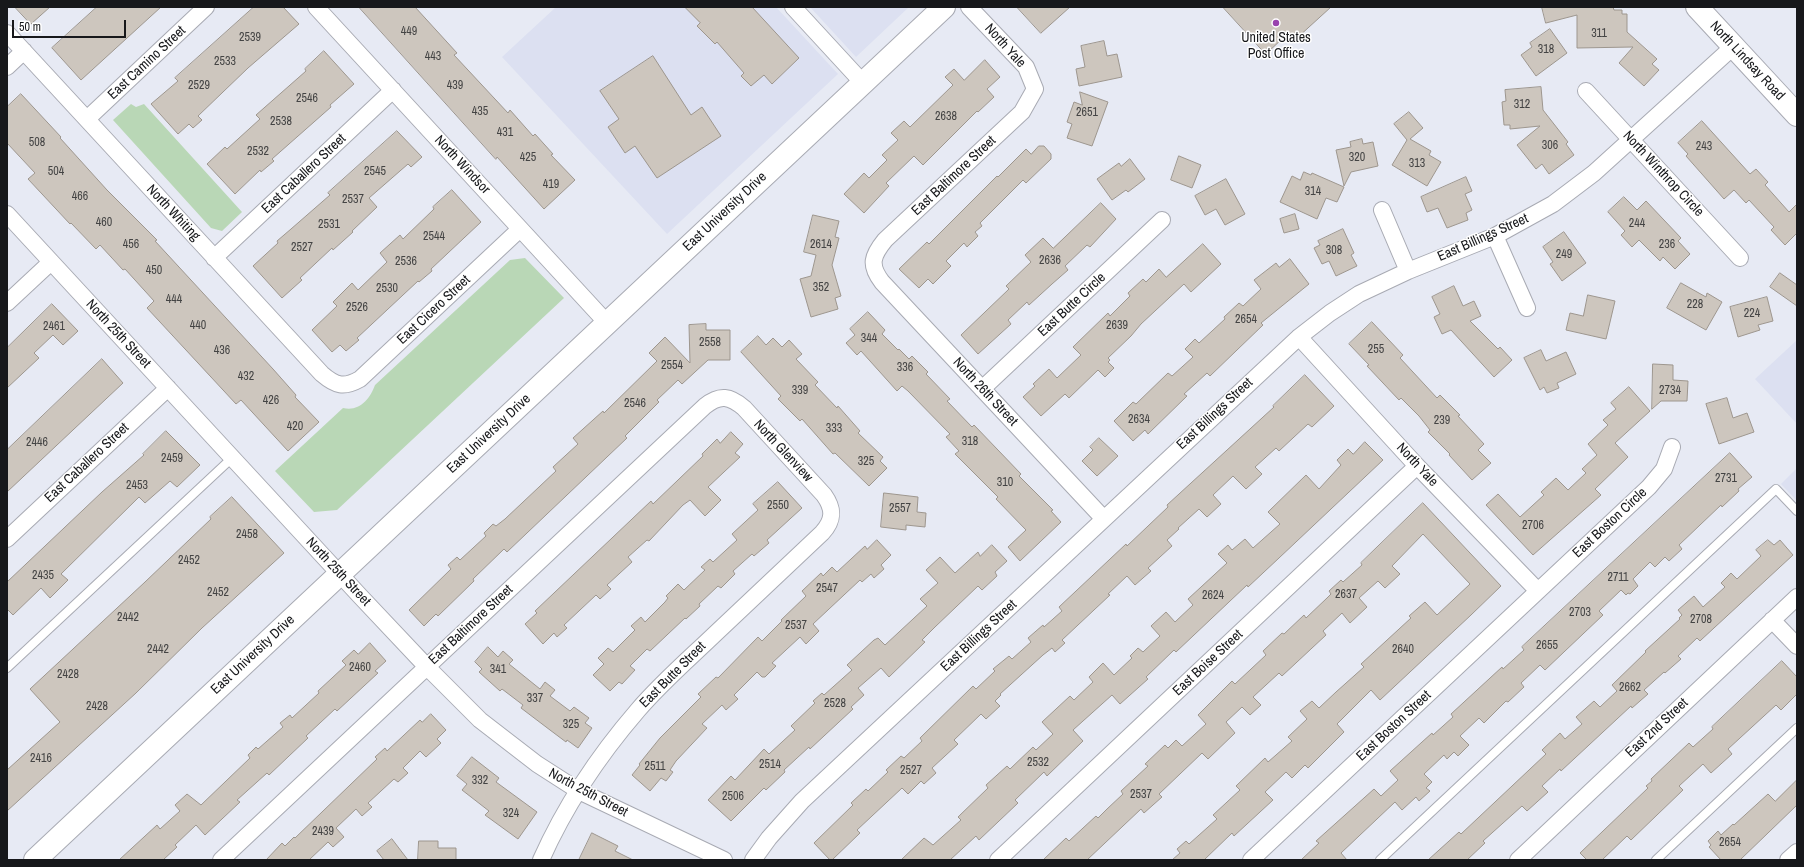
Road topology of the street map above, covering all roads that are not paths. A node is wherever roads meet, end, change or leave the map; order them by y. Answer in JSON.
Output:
{"nodes":[{"id":1,"x":206,"y":7,"type":"edge"},
{"id":2,"x":316,"y":7,"type":"edge"},
{"id":3,"x":793,"y":7,"type":"edge"},
{"id":4,"x":944,"y":7,"type":"edge"},
{"id":5,"x":969,"y":7,"type":"edge"},
{"id":6,"x":1697,"y":7,"type":"edge"},
{"id":7,"x":7,"y":33,"type":"edge"},
{"id":8,"x":1734,"y":46,"type":"junction"},
{"id":9,"x":24,"y":51,"type":"junction"},
{"id":10,"x":7,"y":67,"type":"edge"},
{"id":11,"x":863,"y":83,"type":"junction"},
{"id":12,"x":1035,"y":89,"type":"joint"},
{"id":13,"x":393,"y":90,"type":"junction"},
{"id":14,"x":1586,"y":90,"type":"dead end"},
{"id":15,"x":1797,"y":115,"type":"edge"},
{"id":16,"x":87,"y":119,"type":"junction"},
{"id":17,"x":1631,"y":140,"type":"junction"},
{"id":18,"x":1382,"y":210,"type":"dead end"},
{"id":19,"x":7,"y":214,"type":"edge"},
{"id":20,"x":1162,"y":220,"type":"dead end"},
{"id":21,"x":520,"y":229,"type":"junction"},
{"id":22,"x":1495,"y":236,"type":"junction"},
{"id":23,"x":214,"y":258,"type":"junction"},
{"id":24,"x":1740,"y":258,"type":"dead end"},
{"id":25,"x":873,"y":261,"type":"joint"},
{"id":26,"x":51,"y":262,"type":"junction"},
{"id":27,"x":1408,"y":271,"type":"junction"},
{"id":28,"x":7,"y":303,"type":"edge"},
{"id":29,"x":1527,"y":308,"type":"dead end"},
{"id":30,"x":607,"y":323,"type":"junction"},
{"id":31,"x":1299,"y":337,"type":"junction"},
{"id":32,"x":344,"y":386,"type":"joint"},
{"id":33,"x":168,"y":388,"type":"junction"},
{"id":34,"x":982,"y":389,"type":"junction"},
{"id":35,"x":725,"y":397,"type":"joint"},
{"id":36,"x":1672,"y":447,"type":"dead end"},
{"id":37,"x":232,"y":458,"type":"junction"},
{"id":38,"x":1418,"y":466,"type":"junction"},
{"id":39,"x":1797,"y":511,"type":"edge"},
{"id":40,"x":832,"y":514,"type":"joint"},
{"id":41,"x":1104,"y":519,"type":"junction"},
{"id":42,"x":7,"y":539,"type":"edge"},
{"id":43,"x":339,"y":574,"type":"junction"},
{"id":44,"x":1538,"y":592,"type":"junction"},
{"id":45,"x":1797,"y":597,"type":"edge"},
{"id":46,"x":1772,"y":620,"type":"junction"},
{"id":47,"x":1797,"y":646,"type":"edge"},
{"id":48,"x":427,"y":667,"type":"junction"},
{"id":49,"x":7,"y":668,"type":"edge"},
{"id":50,"x":1797,"y":728,"type":"edge"},
{"id":51,"x":579,"y":791,"type":"junction"},
{"id":52,"x":1797,"y":852,"type":"edge"},
{"id":53,"x":1254,"y":859,"type":"edge"},
{"id":54,"x":35,"y":860,"type":"edge"},
{"id":55,"x":221,"y":860,"type":"edge"},
{"id":56,"x":541,"y":860,"type":"edge"},
{"id":57,"x":724,"y":860,"type":"edge"},
{"id":58,"x":753,"y":860,"type":"edge"},
{"id":59,"x":998,"y":860,"type":"edge"},
{"id":60,"x":1380,"y":860,"type":"edge"},
{"id":61,"x":1518,"y":860,"type":"edge"},
{"id":62,"x":1656,"y":860,"type":"edge"},
{"id":63,"x":1788,"y":860,"type":"edge"}],
"edges":[{"from":1,"to":16,"type":"street","name":"East Camino Street"},
{"from":2,"to":13,"type":"street","name":"North Windsor"},
{"from":3,"to":11,"type":"street"},
{"from":4,"to":11,"type":"main road","name":"East University Drive"},
{"from":5,"to":12,"type":"street","name":"North Yale"},
{"from":6,"to":8,"type":"main road","name":"North Lindsay Road"},
{"from":7,"to":9,"type":"street","name":"North Whiting"},
{"from":8,"to":15,"type":"main road","name":"North Lindsay Road"},
{"from":8,"to":17,"type":"street","name":"East Billings Street"},
{"from":9,"to":10,"type":"street"},
{"from":9,"to":16,"type":"street","name":"North Whiting"},
{"from":11,"to":30,"type":"main road","name":"East University Drive"},
{"from":12,"to":25,"type":"street","name":"East Baltimore Street"},
{"from":13,"to":21,"type":"street","name":"North Windsor"},
{"from":13,"to":23,"type":"street","name":"East Caballero Street"},
{"from":14,"to":17,"type":"street","name":"North Winthrop Circle"},
{"from":16,"to":23,"type":"street","name":"North Whiting"},
{"from":17,"to":22,"type":"street","name":"East Billings Street"},
{"from":17,"to":24,"type":"street","name":"North Winthrop Circle"},
{"from":18,"to":27,"type":"street"},
{"from":19,"to":26,"type":"street","name":"North 25th Street"},
{"from":20,"to":34,"type":"street","name":"East Butte Circle"},
{"from":21,"to":30,"type":"street","name":"North Windsor"},
{"from":21,"to":32,"type":"street","name":"East Cicero Street"},
{"from":22,"to":27,"type":"street","name":"East Billings Street"},
{"from":22,"to":29,"type":"street"},
{"from":23,"to":32,"type":"street","name":"North Whiting"},
{"from":25,"to":34,"type":"street","name":"North 26th Street"},
{"from":26,"to":28,"type":"street"},
{"from":26,"to":33,"type":"street","name":"North 25th Street"},
{"from":27,"to":31,"type":"street","name":"East Billings Street"},
{"from":30,"to":43,"type":"main road","name":"East University Drive"},
{"from":31,"to":38,"type":"street","name":"North Yale"},
{"from":31,"to":41,"type":"street","name":"East Billings Street"},
{"from":33,"to":37,"type":"street","name":"North 25th Street"},
{"from":33,"to":42,"type":"street","name":"East Caballero Street"},
{"from":34,"to":41,"type":"street","name":"North 26th Street"},
{"from":35,"to":40,"type":"street","name":"North Glenview"},
{"from":35,"to":48,"type":"street","name":"East Baltimore Street"},
{"from":36,"to":44,"type":"street","name":"East Boston Circle"},
{"from":37,"to":43,"type":"street","name":"North 25th Street"},
{"from":37,"to":49,"type":"lane"},
{"from":38,"to":44,"type":"street","name":"North Yale"},
{"from":38,"to":59,"type":"street","name":"East Boise Street"},
{"from":39,"to":60,"type":"lane"},
{"from":40,"to":51,"type":"street","name":"East Butte Street"},
{"from":41,"to":58,"type":"street","name":"East Billings Street"},
{"from":43,"to":48,"type":"street","name":"North 25th Street"},
{"from":43,"to":54,"type":"main road","name":"East University Drive"},
{"from":44,"to":53,"type":"street","name":"East Boston Street"},
{"from":45,"to":46,"type":"street","name":"East 2nd Street"},
{"from":46,"to":47,"type":"street"},
{"from":46,"to":61,"type":"street","name":"East 2nd Street"},
{"from":48,"to":51,"type":"street","name":"North 25th Street"},
{"from":48,"to":55,"type":"street","name":"East Baltimore Street"},
{"from":50,"to":62,"type":"lane"},
{"from":51,"to":56,"type":"street","name":"East Butte Street"},
{"from":51,"to":57,"type":"street","name":"North 25th Street"},
{"from":52,"to":63,"type":"street"}]}
